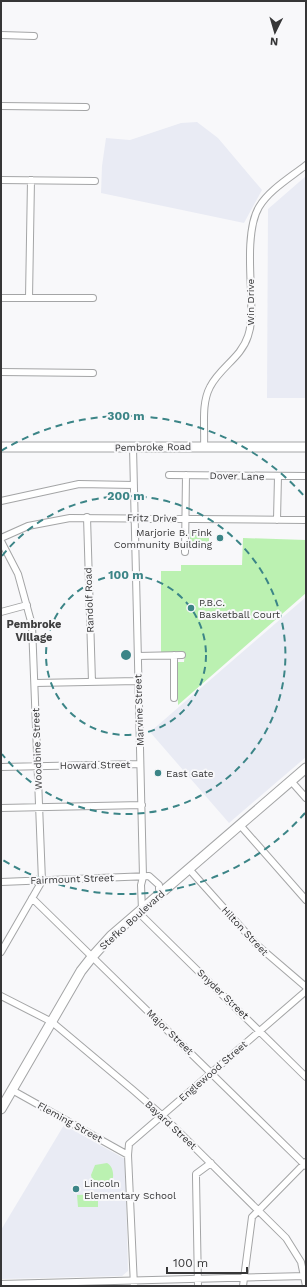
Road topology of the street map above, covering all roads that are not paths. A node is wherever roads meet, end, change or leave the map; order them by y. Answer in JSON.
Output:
{"nodes":[{"id":1,"x":1,"y":35,"type":"edge"},
{"id":2,"x":34,"y":36,"type":"dead end"},
{"id":3,"x":1,"y":106,"type":"edge"},
{"id":4,"x":86,"y":107,"type":"dead end"},
{"id":5,"x":306,"y":165,"type":"edge"},
{"id":6,"x":1,"y":180,"type":"edge"},
{"id":7,"x":31,"y":180,"type":"junction"},
{"id":8,"x":95,"y":181,"type":"dead end"},
{"id":9,"x":1,"y":298,"type":"edge"},
{"id":10,"x":29,"y":298,"type":"junction"},
{"id":11,"x":93,"y":298,"type":"dead end"},
{"id":12,"x":1,"y":372,"type":"edge"},
{"id":13,"x":93,"y":373,"type":"dead end"},
{"id":14,"x":133,"y":446,"type":"junction"},
{"id":15,"x":204,"y":446,"type":"junction"},
{"id":16,"x":1,"y":447,"type":"edge"},
{"id":17,"x":306,"y":447,"type":"edge"},
{"id":18,"x":169,"y":475,"type":"dead end"},
{"id":19,"x":186,"y":475,"type":"junction"},
{"id":20,"x":278,"y":476,"type":"junction"},
{"id":21,"x":306,"y":476,"type":"edge"},
{"id":22,"x":134,"y":485,"type":"junction"},
{"id":23,"x":1,"y":501,"type":"edge"},
{"id":24,"x":87,"y":518,"type":"junction"},
{"id":25,"x":135,"y":518,"type":"junction"},
{"id":26,"x":185,"y":519,"type":"junction"},
{"id":27,"x":277,"y":520,"type":"junction"},
{"id":28,"x":306,"y":520,"type":"edge"},
{"id":29,"x":1,"y":540,"type":"edge"},
{"id":30,"x":185,"y":552,"type":"dead end"},
{"id":31,"x":27,"y":606,"type":"junction"},
{"id":32,"x":1,"y":612,"type":"edge"},
{"id":33,"x":174,"y":655,"type":"junction"},
{"id":34,"x":182,"y":655,"type":"dead end"},
{"id":35,"x":138,"y":656,"type":"junction"},
{"id":36,"x":138,"y":680,"type":"junction"},
{"id":37,"x":92,"y":682,"type":"junction"},
{"id":38,"x":35,"y":684,"type":"junction"},
{"id":39,"x":174,"y":698,"type":"dead end"},
{"id":40,"x":140,"y":764,"type":"junction"},
{"id":41,"x":1,"y":767,"type":"edge"},
{"id":42,"x":37,"y":767,"type":"junction"},
{"id":43,"x":306,"y":768,"type":"edge"},
{"id":44,"x":291,"y":781,"type":"junction"},
{"id":45,"x":306,"y":798,"type":"edge"},
{"id":46,"x":142,"y":805,"type":"junction"},
{"id":47,"x":1,"y":808,"type":"edge"},
{"id":48,"x":39,"y":808,"type":"junction"},
{"id":49,"x":240,"y":825,"type":"junction"},
{"id":50,"x":189,"y":869,"type":"junction"},
{"id":51,"x":144,"y":877,"type":"junction"},
{"id":52,"x":42,"y":881,"type":"junction"},
{"id":53,"x":1,"y":882,"type":"edge"},
{"id":54,"x":160,"y":891,"type":"junction"},
{"id":55,"x":32,"y":898,"type":"junction"},
{"id":56,"x":306,"y":900,"type":"edge"},
{"id":57,"x":140,"y":911,"type":"junction"},
{"id":58,"x":1,"y":952,"type":"edge"},
{"id":59,"x":92,"y":956,"type":"junction"},
{"id":60,"x":306,"y":987,"type":"edge"},
{"id":61,"x":306,"y":991,"type":"edge"},
{"id":62,"x":1,"y":996,"type":"edge"},
{"id":63,"x":52,"y":1022,"type":"junction"},
{"id":64,"x":260,"y":1031,"type":"junction"},
{"id":65,"x":211,"y":1073,"type":"junction"},
{"id":66,"x":306,"y":1077,"type":"edge"},
{"id":67,"x":12,"y":1090,"type":"junction"},
{"id":68,"x":1,"y":1109,"type":"edge"},
{"id":69,"x":162,"y":1115,"type":"junction"},
{"id":70,"x":128,"y":1155,"type":"junction"},
{"id":71,"x":211,"y":1163,"type":"junction"},
{"id":72,"x":305,"y":1164,"type":"edge"},
{"id":73,"x":259,"y":1210,"type":"junction"},
{"id":74,"x":306,"y":1276,"type":"edge"},
{"id":75,"x":243,"y":1279,"type":"junction"},
{"id":76,"x":134,"y":1283,"type":"edge"},
{"id":77,"x":198,"y":1283,"type":"edge"},
{"id":78,"x":1,"y":1284,"type":"edge"},
{"id":79,"x":71,"y":1284,"type":"edge"},
{"id":80,"x":8,"y":1285,"type":"edge"},
{"id":81,"x":243,"y":1286,"type":"edge"},
{"id":82,"x":306,"y":1286,"type":"edge"}],
"edges":[{"from":1,"to":2,"type":"street"},
{"from":3,"to":4,"type":"street"},
{"from":5,"to":15,"type":"street","name":"Win Drive"},
{"from":6,"to":7,"type":"street"},
{"from":7,"to":8,"type":"street"},
{"from":7,"to":10,"type":"street"},
{"from":9,"to":10,"type":"street"},
{"from":10,"to":11,"type":"street"},
{"from":12,"to":13,"type":"street"},
{"from":14,"to":15,"type":"main road","name":"Pembroke Road"},
{"from":14,"to":16,"type":"main road","name":"Pembroke Road"},
{"from":14,"to":22,"type":"street","name":"Marvine Street"},
{"from":15,"to":17,"type":"main road","name":"Pembroke Road"},
{"from":18,"to":19,"type":"street","name":"Dover Lane"},
{"from":19,"to":20,"type":"street","name":"Dover Lane"},
{"from":19,"to":26,"type":"street"},
{"from":20,"to":21,"type":"street","name":"Dover Lane"},
{"from":20,"to":27,"type":"street"},
{"from":22,"to":23,"type":"street"},
{"from":22,"to":25,"type":"street","name":"Marvine Street"},
{"from":24,"to":25,"type":"street","name":"Fritz Drive"},
{"from":24,"to":29,"type":"street","name":"Fritz Drive"},
{"from":24,"to":37,"type":"street","name":"Randolf Road"},
{"from":25,"to":26,"type":"street","name":"Fritz Drive"},
{"from":25,"to":35,"type":"street","name":"Marvine Street"},
{"from":26,"to":27,"type":"street","name":"Fritz Drive"},
{"from":26,"to":30,"type":"street"},
{"from":27,"to":28,"type":"street","name":"Fritz Drive"},
{"from":29,"to":31,"type":"street","name":"Woodbine Street"},
{"from":31,"to":32,"type":"street"},
{"from":31,"to":38,"type":"street","name":"Woodbine Street"},
{"from":33,"to":34,"type":"street"},
{"from":33,"to":35,"type":"street"},
{"from":33,"to":39,"type":"street"},
{"from":35,"to":36,"type":"street","name":"Marvine Street"},
{"from":36,"to":37,"type":"street"},
{"from":36,"to":40,"type":"street","name":"Marvine Street"},
{"from":37,"to":38,"type":"street"},
{"from":38,"to":42,"type":"street","name":"Woodbine Street"},
{"from":40,"to":42,"type":"street","name":"Howard Street"},
{"from":40,"to":46,"type":"street","name":"Marvine Street"},
{"from":41,"to":42,"type":"street","name":"Howard Street"},
{"from":42,"to":48,"type":"street","name":"Woodbine Street"},
{"from":43,"to":44,"type":"main road","name":"Stefko Boulevard"},
{"from":44,"to":45,"type":"street"},
{"from":44,"to":49,"type":"main road","name":"Stefko Boulevard"},
{"from":46,"to":48,"type":"street"},
{"from":46,"to":51,"type":"street","name":"Marvine Street"},
{"from":47,"to":48,"type":"street"},
{"from":48,"to":52,"type":"street","name":"Woodbine Street"},
{"from":49,"to":50,"type":"main road","name":"Stefko Boulevard"},
{"from":49,"to":56,"type":"street"},
{"from":50,"to":54,"type":"main road","name":"Stefko Boulevard"},
{"from":50,"to":60,"type":"street","name":"Hilton Street"},
{"from":51,"to":52,"type":"street","name":"Fairmount Street"},
{"from":51,"to":54,"type":"street"},
{"from":51,"to":57,"type":"street","name":"Marvine Street"},
{"from":52,"to":53,"type":"street","name":"Fairmount Street"},
{"from":52,"to":55,"type":"street"},
{"from":54,"to":57,"type":"main road","name":"Stefko Boulevard"},
{"from":55,"to":58,"type":"street"},
{"from":55,"to":59,"type":"street","name":"Major Street"},
{"from":57,"to":59,"type":"main road","name":"Stefko Boulevard"},
{"from":57,"to":64,"type":"street","name":"Snyder Street"},
{"from":59,"to":63,"type":"main road","name":"Stefko Boulevard"},
{"from":59,"to":65,"type":"street","name":"Major Street"},
{"from":61,"to":64,"type":"street","name":"Englewood Street"},
{"from":62,"to":63,"type":"street","name":"Bayard Street"},
{"from":63,"to":67,"type":"main road","name":"Stefko Boulevard"},
{"from":63,"to":69,"type":"street","name":"Bayard Street"},
{"from":64,"to":65,"type":"street","name":"Englewood Street"},
{"from":64,"to":66,"type":"street","name":"Snyder Street"},
{"from":65,"to":69,"type":"street","name":"Englewood Street"},
{"from":65,"to":72,"type":"street","name":"Major Street"},
{"from":67,"to":68,"type":"main road","name":"Stefko Boulevard"},
{"from":67,"to":70,"type":"street","name":"Fleming Street"},
{"from":69,"to":70,"type":"street","name":"Englewood Street"},
{"from":69,"to":71,"type":"street","name":"Bayard Street"},
{"from":70,"to":76,"type":"street"},
{"from":71,"to":73,"type":"street","name":"Bayard Street"},
{"from":71,"to":77,"type":"street"},
{"from":72,"to":73,"type":"street"},
{"from":73,"to":74,"type":"street","name":"Bayard Street"},
{"from":73,"to":75,"type":"street"},
{"from":74,"to":75,"type":"street"},
{"from":74,"to":82,"type":"street","name":"Bayard Street"},
{"from":75,"to":77,"type":"street"},
{"from":75,"to":81,"type":"street"},
{"from":76,"to":77,"type":"street"},
{"from":76,"to":79,"type":"street"},
{"from":78,"to":80,"type":"street"},
{"from":79,"to":80,"type":"street"}]}
